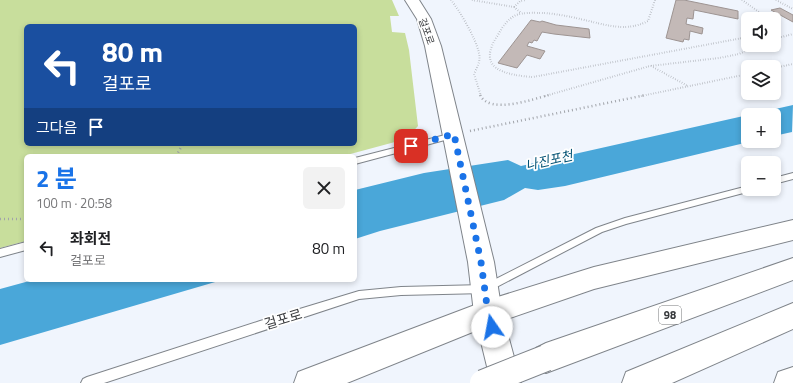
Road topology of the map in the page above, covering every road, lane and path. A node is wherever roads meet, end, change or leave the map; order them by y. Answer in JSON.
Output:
{"nodes":[{"id":1,"x":412,"y":0,"type":"edge"},
{"id":2,"x":452,"y":0,"type":"edge"},
{"id":3,"x":472,"y":0,"type":"edge"},
{"id":4,"x":526,"y":0,"type":"edge"},
{"id":5,"x":655,"y":0,"type":"edge"},
{"id":6,"x":742,"y":0,"type":"edge"},
{"id":7,"x":776,"y":0,"type":"edge"},
{"id":8,"x":514,"y":7,"type":"junction"},
{"id":9,"x":793,"y":9,"type":"edge"},
{"id":10,"x":759,"y":12,"type":"edge"},
{"id":11,"x":520,"y":13,"type":"junction"},
{"id":12,"x":793,"y":34,"type":"edge"},
{"id":13,"x":781,"y":37,"type":"edge"},
{"id":14,"x":741,"y":38,"type":"edge"},
{"id":15,"x":743,"y":52,"type":"edge"},
{"id":16,"x":793,"y":64,"type":"edge"},
{"id":17,"x":650,"y":66,"type":"junction"},
{"id":18,"x":781,"y":67,"type":"edge"},
{"id":19,"x":741,"y":75,"type":"edge"},
{"id":20,"x":688,"y":86,"type":"junction"},
{"id":21,"x":454,"y":138,"type":"junction"},
{"id":22,"x":357,"y":160,"type":"edge"},
{"id":23,"x":793,"y":176,"type":"edge"},
{"id":24,"x":781,"y":179,"type":"edge"},
{"id":25,"x":741,"y":191,"type":"edge"},
{"id":26,"x":0,"y":219,"type":"edge"},
{"id":27,"x":24,"y":219,"type":"edge"},
{"id":28,"x":793,"y":230,"type":"edge"},
{"id":29,"x":24,"y":247,"type":"edge"},
{"id":30,"x":0,"y":253,"type":"edge"},
{"id":31,"x":793,"y":269,"type":"edge"},
{"id":32,"x":486,"y":301,"type":"junction"},
{"id":33,"x":793,"y":316,"type":"edge"},
{"id":34,"x":793,"y":382,"type":"edge"},
{"id":35,"x":87,"y":383,"type":"edge"},
{"id":36,"x":309,"y":383,"type":"edge"},
{"id":37,"x":483,"y":383,"type":"edge"},
{"id":38,"x":506,"y":383,"type":"edge"},
{"id":39,"x":637,"y":383,"type":"edge"},
{"id":40,"x":789,"y":383,"type":"edge"}],
"edges":[{"from":1,"to":21,"type":"main road","name":"걸포로"},
{"from":2,"to":17,"type":"path"},
{"from":3,"to":8,"type":"path"},
{"from":4,"to":8,"type":"path"},
{"from":5,"to":11,"type":"path"},
{"from":6,"to":10,"type":"path"},
{"from":7,"to":9,"type":"path"},
{"from":8,"to":11,"type":"path"},
{"from":11,"to":14,"type":"path"},
{"from":12,"to":13,"type":"path"},
{"from":15,"to":17,"type":"path"},
{"from":16,"to":18,"type":"path"},
{"from":17,"to":20,"type":"path"},
{"from":19,"to":20,"type":"path"},
{"from":20,"to":21,"type":"path"},
{"from":21,"to":22,"type":"lane"},
{"from":21,"to":32,"type":"main road","name":"걸포로"},
{"from":23,"to":24,"type":"lane"},
{"from":25,"to":32,"type":"lane"},
{"from":26,"to":27,"type":"path"},
{"from":28,"to":32,"type":"main road"},
{"from":29,"to":30,"type":"lane"},
{"from":31,"to":37,"type":"main road","number":"98","bridge":true},
{"from":32,"to":35,"type":"lane","name":"걸포로"},
{"from":32,"to":36,"type":"main road"},
{"from":32,"to":38,"type":"main road","name":"걸포로"},
{"from":33,"to":39,"type":"main road"},
{"from":34,"to":40,"type":"main road"}]}
